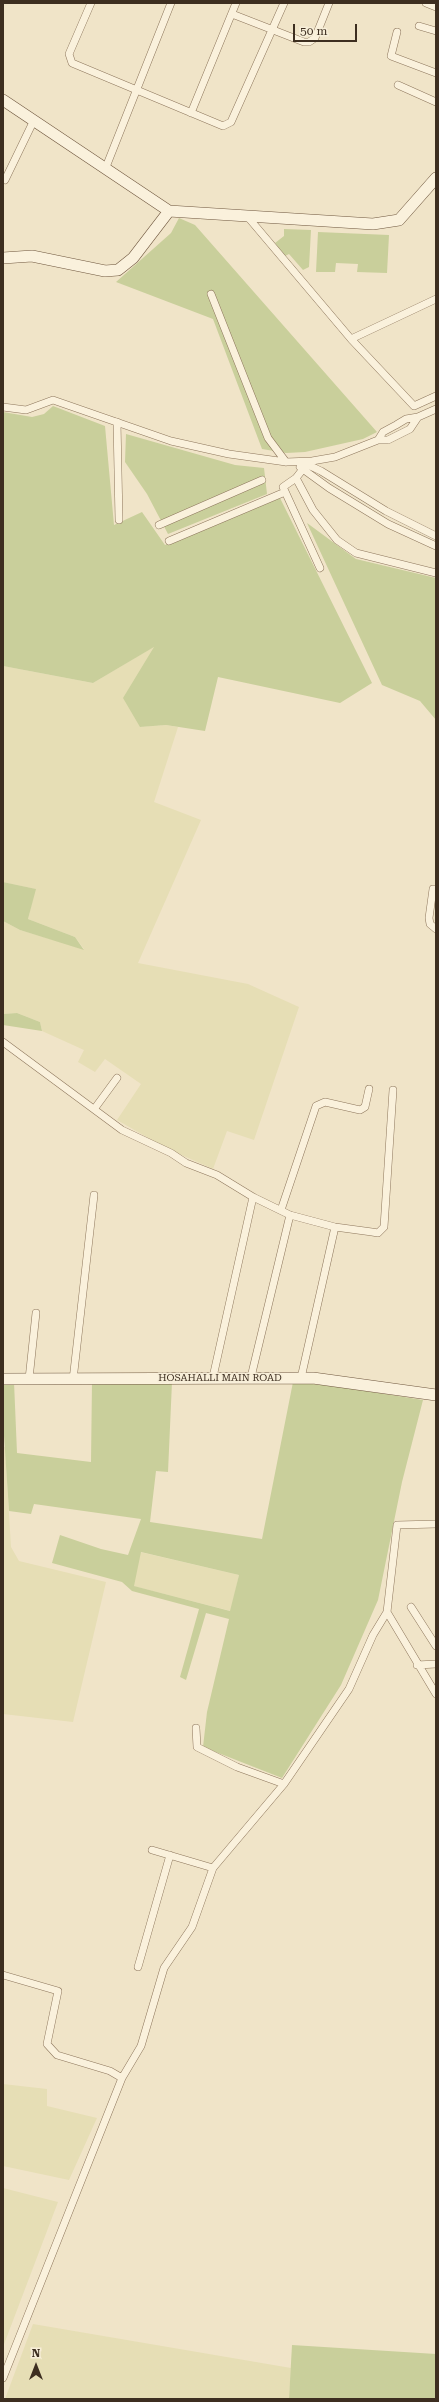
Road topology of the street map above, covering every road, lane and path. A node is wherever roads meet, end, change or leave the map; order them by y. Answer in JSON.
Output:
{"nodes":[{"id":1,"x":91,"y":3,"type":"edge"},
{"id":2,"x":171,"y":3,"type":"edge"},
{"id":3,"x":236,"y":3,"type":"edge"},
{"id":4,"x":284,"y":3,"type":"edge"},
{"id":5,"x":329,"y":3,"type":"edge"},
{"id":6,"x":426,"y":3,"type":"edge"},
{"id":7,"x":436,"y":7,"type":"edge"},
{"id":8,"x":232,"y":14,"type":"junction"},
{"id":9,"x":419,"y":26,"type":"dead end"},
{"id":10,"x":274,"y":30,"type":"junction"},
{"id":11,"x":436,"y":31,"type":"edge"},
{"id":12,"x":396,"y":32,"type":"dead end"},
{"id":13,"x":436,"y":73,"type":"edge"},
{"id":14,"x":398,"y":85,"type":"dead end"},
{"id":15,"x":136,"y":91,"type":"junction"},
{"id":16,"x":3,"y":100,"type":"edge"},
{"id":17,"x":436,"y":102,"type":"edge"},
{"id":18,"x":191,"y":113,"type":"junction"},
{"id":19,"x":34,"y":120,"type":"junction"},
{"id":20,"x":106,"y":167,"type":"junction"},
{"id":21,"x":436,"y":178,"type":"edge"},
{"id":22,"x":5,"y":180,"type":"dead end"},
{"id":23,"x":169,"y":211,"type":"junction"},
{"id":24,"x":247,"y":216,"type":"junction"},
{"id":25,"x":3,"y":258,"type":"edge"},
{"id":26,"x":211,"y":294,"type":"dead end"},
{"id":27,"x":436,"y":299,"type":"edge"},
{"id":28,"x":352,"y":339,"type":"junction"},
{"id":29,"x":436,"y":396,"type":"edge"},
{"id":30,"x":3,"y":407,"type":"edge"},
{"id":31,"x":436,"y":409,"type":"edge"},
{"id":32,"x":117,"y":422,"type":"junction"},
{"id":33,"x":293,"y":462,"type":"junction"},
{"id":34,"x":303,"y":469,"type":"junction"},
{"id":35,"x":296,"y":478,"type":"junction"},
{"id":36,"x":262,"y":480,"type":"dead end"},
{"id":37,"x":285,"y":492,"type":"junction"},
{"id":38,"x":119,"y":520,"type":"dead end"},
{"id":39,"x":159,"y":525,"type":"dead end"},
{"id":40,"x":436,"y":536,"type":"edge"},
{"id":41,"x":169,"y":541,"type":"dead end"},
{"id":42,"x":436,"y":546,"type":"edge"},
{"id":43,"x":320,"y":568,"type":"dead end"},
{"id":44,"x":436,"y":573,"type":"edge"},
{"id":45,"x":432,"y":889,"type":"dead end"},
{"id":46,"x":436,"y":929,"type":"edge"},
{"id":47,"x":3,"y":1042,"type":"edge"},
{"id":48,"x":117,"y":1078,"type":"dead end"},
{"id":49,"x":369,"y":1089,"type":"dead end"},
{"id":50,"x":393,"y":1090,"type":"dead end"},
{"id":51,"x":95,"y":1108,"type":"junction"},
{"id":52,"x":94,"y":1195,"type":"dead end"},
{"id":53,"x":253,"y":1197,"type":"junction"},
{"id":54,"x":281,"y":1210,"type":"junction"},
{"id":55,"x":290,"y":1215,"type":"junction"},
{"id":56,"x":335,"y":1227,"type":"junction"},
{"id":57,"x":36,"y":1313,"type":"dead end"},
{"id":58,"x":213,"y":1377,"type":"junction"},
{"id":59,"x":251,"y":1377,"type":"junction"},
{"id":60,"x":301,"y":1378,"type":"junction"},
{"id":61,"x":3,"y":1379,"type":"edge"},
{"id":62,"x":29,"y":1379,"type":"junction"},
{"id":63,"x":73,"y":1380,"type":"junction"},
{"id":64,"x":436,"y":1394,"type":"edge"},
{"id":65,"x":436,"y":1524,"type":"edge"},
{"id":66,"x":411,"y":1607,"type":"dead end"},
{"id":67,"x":387,"y":1612,"type":"junction"},
{"id":68,"x":436,"y":1646,"type":"edge"},
{"id":69,"x":436,"y":1664,"type":"edge"},
{"id":70,"x":417,"y":1665,"type":"junction"},
{"id":71,"x":436,"y":1694,"type":"edge"},
{"id":72,"x":196,"y":1728,"type":"dead end"},
{"id":73,"x":284,"y":1784,"type":"junction"},
{"id":74,"x":152,"y":1850,"type":"dead end"},
{"id":75,"x":170,"y":1855,"type":"junction"},
{"id":76,"x":212,"y":1868,"type":"junction"},
{"id":77,"x":138,"y":1967,"type":"dead end"},
{"id":78,"x":3,"y":1974,"type":"edge"},
{"id":79,"x":122,"y":2078,"type":"junction"},
{"id":80,"x":3,"y":2378,"type":"edge"}],
"edges":[{"from":1,"to":15,"type":"street"},
{"from":2,"to":15,"type":"street"},
{"from":3,"to":8,"type":"street"},
{"from":4,"to":10,"type":"street"},
{"from":5,"to":10,"type":"street"},
{"from":6,"to":7,"type":"street"},
{"from":8,"to":10,"type":"street"},
{"from":8,"to":18,"type":"street"},
{"from":9,"to":11,"type":"street"},
{"from":10,"to":18,"type":"street"},
{"from":12,"to":13,"type":"street"},
{"from":14,"to":17,"type":"street"},
{"from":15,"to":18,"type":"street"},
{"from":15,"to":20,"type":"street"},
{"from":16,"to":19,"type":"street"},
{"from":19,"to":20,"type":"street"},
{"from":19,"to":22,"type":"street"},
{"from":20,"to":23,"type":"street"},
{"from":21,"to":24,"type":"street"},
{"from":23,"to":24,"type":"street"},
{"from":23,"to":25,"type":"street"},
{"from":24,"to":28,"type":"street"},
{"from":26,"to":33,"type":"street"},
{"from":27,"to":28,"type":"street"},
{"from":28,"to":29,"type":"street"},
{"from":30,"to":32,"type":"street"},
{"from":31,"to":33,"type":"street"},
{"from":32,"to":33,"type":"street"},
{"from":32,"to":38,"type":"street"},
{"from":33,"to":34,"type":"street"},
{"from":33,"to":40,"type":"street"},
{"from":34,"to":35,"type":"street"},
{"from":34,"to":42,"type":"street"},
{"from":35,"to":37,"type":"street"},
{"from":35,"to":44,"type":"street"},
{"from":36,"to":39,"type":"street"},
{"from":37,"to":41,"type":"street"},
{"from":37,"to":43,"type":"street"},
{"from":45,"to":46,"type":"street"},
{"from":47,"to":51,"type":"street"},
{"from":48,"to":51,"type":"street"},
{"from":49,"to":54,"type":"street"},
{"from":50,"to":56,"type":"street"},
{"from":51,"to":53,"type":"street"},
{"from":52,"to":63,"type":"street"},
{"from":53,"to":54,"type":"street"},
{"from":53,"to":58,"type":"street"},
{"from":54,"to":55,"type":"street"},
{"from":55,"to":56,"type":"street"},
{"from":55,"to":59,"type":"street"},
{"from":56,"to":60,"type":"street"},
{"from":57,"to":62,"type":"street"},
{"from":58,"to":59,"type":"street","name":"HOSAHALLI MAIN ROAD"},
{"from":58,"to":63,"type":"street","name":"HOSAHALLI MAIN ROAD"},
{"from":59,"to":60,"type":"street","name":"HOSAHALLI MAIN ROAD"},
{"from":60,"to":64,"type":"street","name":"HOSAHALLI MAIN ROAD"},
{"from":61,"to":62,"type":"street","name":"HOSAHALLI MAIN ROAD"},
{"from":62,"to":63,"type":"street","name":"HOSAHALLI MAIN ROAD"},
{"from":65,"to":67,"type":"street"},
{"from":66,"to":68,"type":"street"},
{"from":67,"to":70,"type":"street"},
{"from":67,"to":73,"type":"street"},
{"from":69,"to":70,"type":"street"},
{"from":70,"to":71,"type":"street"},
{"from":72,"to":73,"type":"street"},
{"from":73,"to":76,"type":"street"},
{"from":74,"to":75,"type":"street"},
{"from":75,"to":76,"type":"street"},
{"from":75,"to":77,"type":"street"},
{"from":76,"to":79,"type":"street"},
{"from":78,"to":79,"type":"street"},
{"from":79,"to":80,"type":"street"}]}
